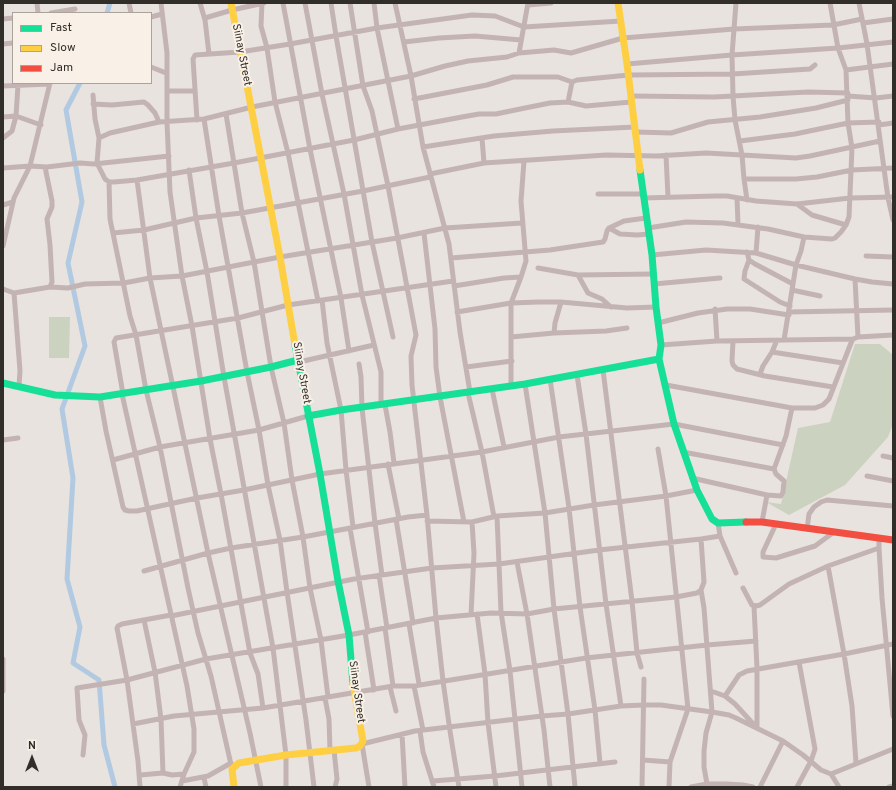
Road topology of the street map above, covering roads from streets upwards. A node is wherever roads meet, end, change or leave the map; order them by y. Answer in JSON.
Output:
{"nodes":[{"id":1,"x":77,"y":3,"type":"edge"},
{"id":2,"x":161,"y":3,"type":"edge"},
{"id":3,"x":200,"y":3,"type":"edge"},
{"id":4,"x":263,"y":3,"type":"edge"},
{"id":5,"x":283,"y":3,"type":"edge"},
{"id":6,"x":305,"y":3,"type":"edge"},
{"id":7,"x":331,"y":3,"type":"edge"},
{"id":8,"x":350,"y":3,"type":"edge"},
{"id":9,"x":374,"y":3,"type":"edge"},
{"id":10,"x":395,"y":3,"type":"edge"},
{"id":11,"x":551,"y":3,"type":"edge"},
{"id":12,"x":618,"y":3,"type":"edge"},
{"id":13,"x":736,"y":3,"type":"edge"},
{"id":14,"x":830,"y":3,"type":"edge"},
{"id":15,"x":859,"y":3,"type":"edge"},
{"id":16,"x":528,"y":4,"type":"edge"},
{"id":17,"x":232,"y":6,"type":"edge"},
{"id":18,"x":74,"y":11,"type":"edge"},
{"id":19,"x":62,"y":12,"type":"edge"},
{"id":20,"x":162,"y":14,"type":"junction"},
{"id":21,"x":152,"y":18,"type":"edge"},
{"id":22,"x":205,"y":18,"type":"junction"},
{"id":23,"x":893,"y":19,"type":"edge"},
{"id":24,"x":621,"y":21,"type":"junction"},
{"id":25,"x":862,"y":21,"type":"junction"},
{"id":26,"x":400,"y":25,"type":"junction"},
{"id":27,"x":833,"y":25,"type":"junction"},
{"id":28,"x":524,"y":27,"type":"junction"},
{"id":29,"x":377,"y":28,"type":"junction"},
{"id":30,"x":734,"y":29,"type":"junction"},
{"id":31,"x":355,"y":33,"type":"junction"},
{"id":32,"x":336,"y":36,"type":"junction"},
{"id":33,"x":623,"y":38,"type":"junction"},
{"id":34,"x":312,"y":40,"type":"junction"},
{"id":35,"x":521,"y":40,"type":"junction"},
{"id":36,"x":404,"y":42,"type":"junction"},
{"id":37,"x":893,"y":42,"type":"edge"},
{"id":38,"x":290,"y":44,"type":"junction"},
{"id":39,"x":867,"y":44,"type":"junction"},
{"id":40,"x":267,"y":48,"type":"junction"},
{"id":41,"x":838,"y":48,"type":"junction"},
{"id":42,"x":240,"y":52,"type":"junction"},
{"id":43,"x":519,"y":53,"type":"junction"},
{"id":44,"x":209,"y":54,"type":"junction"},
{"id":45,"x":732,"y":55,"type":"junction"},
{"id":46,"x":627,"y":64,"type":"junction"},
{"id":47,"x":893,"y":64,"type":"edge"},
{"id":48,"x":815,"y":65,"type":"dead end"},
{"id":49,"x":152,"y":67,"type":"edge"},
{"id":50,"x":871,"y":68,"type":"junction"},
{"id":51,"x":846,"y":70,"type":"junction"},
{"id":52,"x":166,"y":73,"type":"junction"},
{"id":53,"x":733,"y":74,"type":"junction"},
{"id":54,"x":629,"y":75,"type":"junction"},
{"id":55,"x":410,"y":76,"type":"junction"},
{"id":56,"x":388,"y":80,"type":"junction"},
{"id":57,"x":572,"y":82,"type":"junction"},
{"id":58,"x":50,"y":84,"type":"edge"},
{"id":59,"x":18,"y":85,"type":"junction"},
{"id":60,"x":3,"y":86,"type":"edge"},
{"id":61,"x":363,"y":86,"type":"junction"},
{"id":62,"x":345,"y":89,"type":"junction"},
{"id":63,"x":167,"y":91,"type":"junction"},
{"id":64,"x":195,"y":91,"type":"junction"},
{"id":65,"x":322,"y":94,"type":"junction"},
{"id":66,"x":93,"y":95,"type":"dead end"},
{"id":67,"x":733,"y":96,"type":"junction"},
{"id":68,"x":848,"y":96,"type":"junction"},
{"id":69,"x":893,"y":96,"type":"edge"},
{"id":70,"x":300,"y":98,"type":"junction"},
{"id":71,"x":876,"y":98,"type":"junction"},
{"id":72,"x":414,"y":99,"type":"junction"},
{"id":73,"x":631,"y":99,"type":"junction"},
{"id":74,"x":274,"y":102,"type":"junction"},
{"id":75,"x":568,"y":102,"type":"junction"},
{"id":76,"x":93,"y":104,"type":"junction"},
{"id":77,"x":252,"y":107,"type":"junction"},
{"id":78,"x":226,"y":114,"type":"junction"},
{"id":79,"x":16,"y":116,"type":"junction"},
{"id":80,"x":3,"y":117,"type":"edge"},
{"id":81,"x":204,"y":119,"type":"junction"},
{"id":82,"x":197,"y":120,"type":"junction"},
{"id":83,"x":735,"y":120,"type":"junction"},
{"id":84,"x":159,"y":122,"type":"junction"},
{"id":85,"x":167,"y":122,"type":"junction"},
{"id":86,"x":848,"y":123,"type":"junction"},
{"id":87,"x":879,"y":123,"type":"junction"},
{"id":88,"x":893,"y":123,"type":"edge"},
{"id":89,"x":41,"y":125,"type":"junction"},
{"id":90,"x":419,"y":126,"type":"junction"},
{"id":91,"x":398,"y":129,"type":"junction"},
{"id":92,"x":635,"y":129,"type":"junction"},
{"id":93,"x":377,"y":135,"type":"junction"},
{"id":94,"x":3,"y":138,"type":"edge"},
{"id":95,"x":99,"y":138,"type":"junction"},
{"id":96,"x":482,"y":138,"type":"junction"},
{"id":97,"x":354,"y":140,"type":"junction"},
{"id":98,"x":740,"y":141,"type":"junction"},
{"id":99,"x":880,"y":141,"type":"junction"},
{"id":100,"x":332,"y":144,"type":"junction"},
{"id":101,"x":423,"y":147,"type":"junction"},
{"id":102,"x":852,"y":148,"type":"junction"},
{"id":103,"x":310,"y":149,"type":"junction"},
{"id":104,"x":288,"y":153,"type":"junction"},
{"id":105,"x":638,"y":155,"type":"junction"},
{"id":106,"x":666,"y":155,"type":"junction"},
{"id":107,"x":742,"y":155,"type":"junction"},
{"id":108,"x":169,"y":156,"type":"junction"},
{"id":109,"x":260,"y":158,"type":"junction"},
{"id":110,"x":524,"y":161,"type":"junction"},
{"id":111,"x":97,"y":163,"type":"junction"},
{"id":112,"x":234,"y":163,"type":"junction"},
{"id":113,"x":484,"y":163,"type":"junction"},
{"id":114,"x":30,"y":166,"type":"junction"},
{"id":115,"x":45,"y":166,"type":"junction"},
{"id":116,"x":212,"y":167,"type":"junction"},
{"id":117,"x":3,"y":168,"type":"edge"},
{"id":118,"x":884,"y":168,"type":"junction"},
{"id":119,"x":893,"y":168,"type":"edge"},
{"id":120,"x":189,"y":170,"type":"junction"},
{"id":121,"x":852,"y":170,"type":"junction"},
{"id":122,"x":170,"y":174,"type":"junction"},
{"id":123,"x":430,"y":176,"type":"junction"},
{"id":124,"x":744,"y":179,"type":"junction"},
{"id":125,"x":137,"y":180,"type":"junction"},
{"id":126,"x":109,"y":182,"type":"junction"},
{"id":127,"x":388,"y":186,"type":"junction"},
{"id":128,"x":363,"y":191,"type":"junction"},
{"id":129,"x":344,"y":194,"type":"junction"},
{"id":130,"x":598,"y":194,"type":"dead end"},
{"id":131,"x":643,"y":196,"type":"junction"},
{"id":132,"x":668,"y":197,"type":"junction"},
{"id":133,"x":320,"y":198,"type":"junction"},
{"id":134,"x":737,"y":198,"type":"junction"},
{"id":135,"x":850,"y":198,"type":"junction"},
{"id":136,"x":891,"y":198,"type":"edge"},
{"id":137,"x":747,"y":200,"type":"junction"},
{"id":138,"x":13,"y":202,"type":"junction"},
{"id":139,"x":298,"y":202,"type":"junction"},
{"id":140,"x":797,"y":204,"type":"junction"},
{"id":141,"x":3,"y":205,"type":"edge"},
{"id":142,"x":270,"y":208,"type":"junction"},
{"id":143,"x":242,"y":213,"type":"junction"},
{"id":144,"x":219,"y":216,"type":"junction"},
{"id":145,"x":196,"y":218,"type":"junction"},
{"id":146,"x":646,"y":218,"type":"junction"},
{"id":147,"x":893,"y":220,"type":"edge"},
{"id":148,"x":175,"y":223,"type":"junction"},
{"id":149,"x":522,"y":223,"type":"junction"},
{"id":150,"x":738,"y":224,"type":"junction"},
{"id":151,"x":846,"y":225,"type":"junction"},
{"id":152,"x":758,"y":227,"type":"junction"},
{"id":153,"x":445,"y":228,"type":"junction"},
{"id":154,"x":610,"y":228,"type":"junction"},
{"id":155,"x":144,"y":230,"type":"junction"},
{"id":156,"x":648,"y":231,"type":"junction"},
{"id":157,"x":424,"y":232,"type":"junction"},
{"id":158,"x":113,"y":233,"type":"junction"},
{"id":159,"x":804,"y":237,"type":"junction"},
{"id":160,"x":397,"y":238,"type":"junction"},
{"id":161,"x":372,"y":242,"type":"junction"},
{"id":162,"x":352,"y":245,"type":"junction"},
{"id":163,"x":3,"y":246,"type":"edge"},
{"id":164,"x":330,"y":248,"type":"junction"},
{"id":165,"x":525,"y":251,"type":"junction"},
{"id":166,"x":747,"y":252,"type":"junction"},
{"id":167,"x":308,"y":253,"type":"junction"},
{"id":168,"x":756,"y":253,"type":"junction"},
{"id":169,"x":652,"y":254,"type":"junction"},
{"id":170,"x":866,"y":256,"type":"dead end"},
{"id":171,"x":280,"y":257,"type":"junction"},
{"id":172,"x":893,"y":257,"type":"edge"},
{"id":173,"x":451,"y":258,"type":"junction"},
{"id":174,"x":749,"y":260,"type":"junction"},
{"id":175,"x":254,"y":262,"type":"junction"},
{"id":176,"x":796,"y":266,"type":"junction"},
{"id":177,"x":228,"y":267,"type":"junction"},
{"id":178,"x":538,"y":268,"type":"dead end"},
{"id":179,"x":207,"y":272,"type":"junction"},
{"id":180,"x":653,"y":274,"type":"junction"},
{"id":181,"x":578,"y":275,"type":"junction"},
{"id":182,"x":182,"y":276,"type":"junction"},
{"id":183,"x":522,"y":277,"type":"junction"},
{"id":184,"x":150,"y":278,"type":"junction"},
{"id":185,"x":720,"y":278,"type":"dead end"},
{"id":186,"x":854,"y":279,"type":"junction"},
{"id":187,"x":124,"y":283,"type":"junction"},
{"id":188,"x":454,"y":283,"type":"junction"},
{"id":189,"x":431,"y":284,"type":"junction"},
{"id":190,"x":654,"y":284,"type":"junction"},
{"id":191,"x":793,"y":284,"type":"junction"},
{"id":192,"x":893,"y":284,"type":"edge"},
{"id":193,"x":50,"y":287,"type":"junction"},
{"id":194,"x":408,"y":288,"type":"junction"},
{"id":195,"x":3,"y":289,"type":"edge"},
{"id":196,"x":792,"y":290,"type":"junction"},
{"id":197,"x":383,"y":292,"type":"junction"},
{"id":198,"x":14,"y":293,"type":"junction"},
{"id":199,"x":362,"y":295,"type":"junction"},
{"id":200,"x":820,"y":296,"type":"dead end"},
{"id":201,"x":341,"y":298,"type":"junction"},
{"id":202,"x":320,"y":301,"type":"junction"},
{"id":203,"x":561,"y":302,"type":"junction"},
{"id":204,"x":512,"y":303,"type":"junction"},
{"id":205,"x":288,"y":305,"type":"junction"},
{"id":206,"x":790,"y":306,"type":"junction"},
{"id":207,"x":611,"y":307,"type":"junction"},
{"id":208,"x":656,"y":308,"type":"junction"},
{"id":209,"x":715,"y":310,"type":"junction"},
{"id":210,"x":893,"y":310,"type":"edge"},
{"id":211,"x":856,"y":311,"type":"junction"},
{"id":212,"x":262,"y":312,"type":"junction"},
{"id":213,"x":458,"y":312,"type":"junction"},
{"id":214,"x":789,"y":314,"type":"junction"},
{"id":215,"x":238,"y":318,"type":"junction"},
{"id":216,"x":214,"y":322,"type":"junction"},
{"id":217,"x":658,"y":323,"type":"junction"},
{"id":218,"x":192,"y":326,"type":"junction"},
{"id":219,"x":627,"y":328,"type":"dead end"},
{"id":220,"x":162,"y":331,"type":"junction"},
{"id":221,"x":554,"y":332,"type":"junction"},
{"id":222,"x":136,"y":335,"type":"junction"},
{"id":223,"x":893,"y":335,"type":"edge"},
{"id":224,"x":511,"y":337,"type":"junction"},
{"id":225,"x":393,"y":338,"type":"dead end"},
{"id":226,"x":856,"y":338,"type":"junction"},
{"id":227,"x":777,"y":340,"type":"junction"},
{"id":228,"x":784,"y":340,"type":"junction"},
{"id":229,"x":717,"y":341,"type":"junction"},
{"id":230,"x":733,"y":341,"type":"junction"},
{"id":231,"x":374,"y":345,"type":"junction"},
{"id":232,"x":661,"y":345,"type":"junction"},
{"id":233,"x":349,"y":351,"type":"junction"},
{"id":234,"x":772,"y":352,"type":"junction"},
{"id":235,"x":330,"y":355,"type":"junction"},
{"id":236,"x":659,"y":359,"type":"junction"},
{"id":237,"x":298,"y":361,"type":"junction"},
{"id":238,"x":512,"y":361,"type":"junction"},
{"id":239,"x":842,"y":363,"type":"junction"},
{"id":240,"x":358,"y":364,"type":"dead end"},
{"id":241,"x":466,"y":367,"type":"junction"},
{"id":242,"x":271,"y":368,"type":"junction"},
{"id":243,"x":603,"y":370,"type":"junction"},
{"id":244,"x":247,"y":372,"type":"junction"},
{"id":245,"x":760,"y":374,"type":"junction"},
{"id":246,"x":577,"y":375,"type":"junction"},
{"id":247,"x":224,"y":376,"type":"junction"},
{"id":248,"x":550,"y":379,"type":"junction"},
{"id":249,"x":201,"y":381,"type":"junction"},
{"id":250,"x":3,"y":383,"type":"edge"},
{"id":251,"x":525,"y":384,"type":"junction"},
{"id":252,"x":666,"y":385,"type":"junction"},
{"id":253,"x":19,"y":386,"type":"junction"},
{"id":254,"x":172,"y":386,"type":"junction"},
{"id":255,"x":511,"y":386,"type":"junction"},
{"id":256,"x":833,"y":387,"type":"junction"},
{"id":257,"x":492,"y":389,"type":"junction"},
{"id":258,"x":146,"y":390,"type":"junction"},
{"id":259,"x":469,"y":393,"type":"junction"},
{"id":260,"x":122,"y":394,"type":"junction"},
{"id":261,"x":100,"y":397,"type":"junction"},
{"id":262,"x":440,"y":397,"type":"junction"},
{"id":263,"x":414,"y":400,"type":"junction"},
{"id":264,"x":383,"y":405,"type":"junction"},
{"id":265,"x":362,"y":408,"type":"junction"},
{"id":266,"x":792,"y":408,"type":"junction"},
{"id":267,"x":341,"y":410,"type":"junction"},
{"id":268,"x":308,"y":416,"type":"junction"},
{"id":269,"x":284,"y":423,"type":"junction"},
{"id":270,"x":674,"y":424,"type":"junction"},
{"id":271,"x":259,"y":430,"type":"junction"},
{"id":272,"x":610,"y":431,"type":"junction"},
{"id":273,"x":234,"y":434,"type":"junction"},
{"id":274,"x":586,"y":434,"type":"junction"},
{"id":275,"x":559,"y":437,"type":"junction"},
{"id":276,"x":18,"y":438,"type":"dead end"},
{"id":277,"x":210,"y":439,"type":"junction"},
{"id":278,"x":3,"y":440,"type":"edge"},
{"id":279,"x":534,"y":441,"type":"junction"},
{"id":280,"x":184,"y":443,"type":"junction"},
{"id":281,"x":783,"y":445,"type":"junction"},
{"id":282,"x":160,"y":447,"type":"junction"},
{"id":283,"x":504,"y":447,"type":"junction"},
{"id":284,"x":658,"y":448,"type":"dead end"},
{"id":285,"x":482,"y":452,"type":"junction"},
{"id":286,"x":683,"y":452,"type":"junction"},
{"id":287,"x":136,"y":453,"type":"junction"},
{"id":288,"x":883,"y":456,"type":"dead end"},
{"id":289,"x":451,"y":457,"type":"junction"},
{"id":290,"x":893,"y":458,"type":"edge"},
{"id":291,"x":113,"y":460,"type":"junction"},
{"id":292,"x":421,"y":460,"type":"junction"},
{"id":293,"x":391,"y":463,"type":"junction"},
{"id":294,"x":369,"y":467,"type":"junction"},
{"id":295,"x":774,"y":469,"type":"junction"},
{"id":296,"x":346,"y":470,"type":"junction"},
{"id":297,"x":320,"y":474,"type":"junction"},
{"id":298,"x":867,"y":476,"type":"dead end"},
{"id":299,"x":692,"y":478,"type":"junction"},
{"id":300,"x":292,"y":480,"type":"junction"},
{"id":301,"x":893,"y":480,"type":"edge"},
{"id":302,"x":268,"y":485,"type":"junction"},
{"id":303,"x":244,"y":490,"type":"junction"},
{"id":304,"x":697,"y":490,"type":"junction"},
{"id":305,"x":221,"y":494,"type":"junction"},
{"id":306,"x":767,"y":495,"type":"junction"},
{"id":307,"x":666,"y":496,"type":"junction"},
{"id":308,"x":197,"y":498,"type":"junction"},
{"id":309,"x":620,"y":501,"type":"junction"},
{"id":310,"x":171,"y":503,"type":"junction"},
{"id":311,"x":594,"y":504,"type":"junction"},
{"id":312,"x":893,"y":506,"type":"edge"},
{"id":313,"x":569,"y":508,"type":"junction"},
{"id":314,"x":147,"y":509,"type":"junction"},
{"id":315,"x":545,"y":512,"type":"junction"},
{"id":316,"x":427,"y":515,"type":"junction"},
{"id":317,"x":496,"y":517,"type":"junction"},
{"id":318,"x":398,"y":519,"type":"junction"},
{"id":319,"x":428,"y":521,"type":"junction"},
{"id":320,"x":464,"y":522,"type":"junction"},
{"id":321,"x":472,"y":522,"type":"junction"},
{"id":322,"x":762,"y":522,"type":"junction"},
{"id":323,"x":375,"y":523,"type":"junction"},
{"id":324,"x":718,"y":523,"type":"junction"},
{"id":325,"x":776,"y":524,"type":"junction"},
{"id":326,"x":352,"y":527,"type":"junction"},
{"id":327,"x":807,"y":529,"type":"junction"},
{"id":328,"x":330,"y":531,"type":"junction"},
{"id":329,"x":834,"y":532,"type":"junction"},
{"id":330,"x":720,"y":536,"type":"junction"},
{"id":331,"x":303,"y":537,"type":"junction"},
{"id":332,"x":879,"y":538,"type":"junction"},
{"id":333,"x":700,"y":539,"type":"junction"},
{"id":334,"x":280,"y":540,"type":"junction"},
{"id":335,"x":893,"y":540,"type":"edge"},
{"id":336,"x":670,"y":542,"type":"junction"},
{"id":337,"x":254,"y":544,"type":"junction"},
{"id":338,"x":625,"y":546,"type":"junction"},
{"id":339,"x":231,"y":548,"type":"junction"},
{"id":340,"x":878,"y":548,"type":"junction"},
{"id":341,"x":599,"y":550,"type":"junction"},
{"id":342,"x":208,"y":553,"type":"junction"},
{"id":343,"x":574,"y":553,"type":"junction"},
{"id":344,"x":548,"y":557,"type":"junction"},
{"id":345,"x":182,"y":561,"type":"junction"},
{"id":346,"x":517,"y":562,"type":"junction"},
{"id":347,"x":498,"y":564,"type":"junction"},
{"id":348,"x":473,"y":566,"type":"junction"},
{"id":349,"x":828,"y":566,"type":"junction"},
{"id":350,"x":160,"y":567,"type":"junction"},
{"id":351,"x":432,"y":568,"type":"junction"},
{"id":352,"x":144,"y":572,"type":"dead end"},
{"id":353,"x":404,"y":572,"type":"junction"},
{"id":354,"x":736,"y":573,"type":"dead end"},
{"id":355,"x":381,"y":575,"type":"junction"},
{"id":356,"x":359,"y":578,"type":"junction"},
{"id":357,"x":338,"y":581,"type":"junction"},
{"id":358,"x":310,"y":588,"type":"junction"},
{"id":359,"x":743,"y":588,"type":"dead end"},
{"id":360,"x":701,"y":590,"type":"junction"},
{"id":361,"x":287,"y":592,"type":"junction"},
{"id":362,"x":264,"y":597,"type":"junction"},
{"id":363,"x":676,"y":597,"type":"junction"},
{"id":364,"x":632,"y":601,"type":"junction"},
{"id":365,"x":241,"y":602,"type":"junction"},
{"id":366,"x":606,"y":604,"type":"junction"},
{"id":367,"x":220,"y":606,"type":"junction"},
{"id":368,"x":754,"y":606,"type":"junction"},
{"id":369,"x":580,"y":607,"type":"junction"},
{"id":370,"x":554,"y":609,"type":"junction"},
{"id":371,"x":193,"y":612,"type":"junction"},
{"id":372,"x":500,"y":612,"type":"junction"},
{"id":373,"x":477,"y":614,"type":"junction"},
{"id":374,"x":527,"y":614,"type":"junction"},
{"id":375,"x":171,"y":615,"type":"junction"},
{"id":376,"x":471,"y":615,"type":"junction"},
{"id":377,"x":436,"y":618,"type":"junction"},
{"id":378,"x":144,"y":620,"type":"junction"},
{"id":379,"x":411,"y":623,"type":"junction"},
{"id":380,"x":386,"y":628,"type":"junction"},
{"id":381,"x":366,"y":632,"type":"junction"},
{"id":382,"x":349,"y":636,"type":"junction"},
{"id":383,"x":321,"y":640,"type":"junction"},
{"id":384,"x":756,"y":641,"type":"junction"},
{"id":385,"x":295,"y":644,"type":"junction"},
{"id":386,"x":893,"y":644,"type":"edge"},
{"id":387,"x":707,"y":645,"type":"junction"},
{"id":388,"x":886,"y":646,"type":"junction"},
{"id":389,"x":273,"y":648,"type":"junction"},
{"id":390,"x":683,"y":648,"type":"junction"},
{"id":391,"x":250,"y":653,"type":"junction"},
{"id":392,"x":637,"y":653,"type":"junction"},
{"id":393,"x":844,"y":654,"type":"junction"},
{"id":394,"x":614,"y":655,"type":"junction"},
{"id":395,"x":231,"y":656,"type":"junction"},
{"id":396,"x":586,"y":658,"type":"junction"},
{"id":397,"x":3,"y":659,"type":"edge"},
{"id":398,"x":206,"y":659,"type":"junction"},
{"id":399,"x":799,"y":662,"type":"junction"},
{"id":400,"x":561,"y":663,"type":"junction"},
{"id":401,"x":182,"y":665,"type":"junction"},
{"id":402,"x":535,"y":667,"type":"junction"},
{"id":403,"x":641,"y":667,"type":"dead end"},
{"id":404,"x":757,"y":668,"type":"junction"},
{"id":405,"x":510,"y":671,"type":"junction"},
{"id":406,"x":155,"y":672,"type":"junction"},
{"id":407,"x":485,"y":674,"type":"junction"},
{"id":408,"x":644,"y":679,"type":"dead end"},
{"id":409,"x":127,"y":680,"type":"junction"},
{"id":410,"x":443,"y":681,"type":"junction"},
{"id":411,"x":416,"y":685,"type":"junction"},
{"id":412,"x":391,"y":687,"type":"junction"},
{"id":413,"x":374,"y":690,"type":"junction"},
{"id":414,"x":3,"y":691,"type":"edge"},
{"id":415,"x":711,"y":691,"type":"junction"},
{"id":416,"x":354,"y":693,"type":"junction"},
{"id":417,"x":725,"y":696,"type":"junction"},
{"id":418,"x":326,"y":697,"type":"junction"},
{"id":419,"x":303,"y":701,"type":"junction"},
{"id":420,"x":644,"y":704,"type":"junction"},
{"id":421,"x":281,"y":706,"type":"junction"},
{"id":422,"x":621,"y":706,"type":"junction"},
{"id":423,"x":263,"y":708,"type":"junction"},
{"id":424,"x":688,"y":709,"type":"junction"},
{"id":425,"x":595,"y":710,"type":"junction"},
{"id":426,"x":244,"y":711,"type":"junction"},
{"id":427,"x":396,"y":711,"type":"dead end"},
{"id":428,"x":712,"y":712,"type":"junction"},
{"id":429,"x":219,"y":713,"type":"junction"},
{"id":430,"x":568,"y":714,"type":"junction"},
{"id":431,"x":191,"y":715,"type":"junction"},
{"id":432,"x":542,"y":716,"type":"junction"},
{"id":433,"x":893,"y":716,"type":"edge"},
{"id":434,"x":160,"y":720,"type":"junction"},
{"id":435,"x":515,"y":720,"type":"junction"},
{"id":436,"x":488,"y":723,"type":"junction"},
{"id":437,"x":133,"y":724,"type":"junction"},
{"id":438,"x":449,"y":727,"type":"junction"},
{"id":439,"x":757,"y":728,"type":"junction"},
{"id":440,"x":422,"y":730,"type":"junction"},
{"id":441,"x":402,"y":734,"type":"junction"},
{"id":442,"x":783,"y":741,"type":"junction"},
{"id":443,"x":362,"y":744,"type":"junction"},
{"id":444,"x":893,"y":749,"type":"edge"},
{"id":445,"x":332,"y":750,"type":"junction"},
{"id":446,"x":310,"y":752,"type":"junction"},
{"id":447,"x":83,"y":755,"type":"dead end"},
{"id":448,"x":286,"y":755,"type":"junction"},
{"id":449,"x":255,"y":760,"type":"junction"},
{"id":450,"x":643,"y":760,"type":"junction"},
{"id":451,"x":811,"y":761,"type":"junction"},
{"id":452,"x":615,"y":762,"type":"dead end"},
{"id":453,"x":670,"y":762,"type":"junction"},
{"id":454,"x":600,"y":763,"type":"junction"},
{"id":455,"x":856,"y":763,"type":"junction"},
{"id":456,"x":232,"y":766,"type":"junction"},
{"id":457,"x":573,"y":767,"type":"junction"},
{"id":458,"x":549,"y":770,"type":"junction"},
{"id":459,"x":163,"y":773,"type":"junction"},
{"id":460,"x":521,"y":773,"type":"junction"},
{"id":461,"x":184,"y":774,"type":"junction"},
{"id":462,"x":831,"y":774,"type":"junction"},
{"id":463,"x":140,"y":775,"type":"junction"},
{"id":464,"x":495,"y":776,"type":"junction"},
{"id":465,"x":204,"y":778,"type":"junction"},
{"id":466,"x":459,"y":779,"type":"junction"},
{"id":467,"x":182,"y":781,"type":"junction"},
{"id":468,"x":433,"y":784,"type":"edge"},
{"id":469,"x":707,"y":784,"type":"junction"},
{"id":470,"x":893,"y":786,"type":"edge"},
{"id":471,"x":140,"y":787,"type":"edge"},
{"id":472,"x":180,"y":787,"type":"edge"},
{"id":473,"x":206,"y":787,"type":"edge"},
{"id":474,"x":234,"y":787,"type":"edge"},
{"id":475,"x":261,"y":787,"type":"edge"},
{"id":476,"x":286,"y":787,"type":"edge"},
{"id":477,"x":314,"y":787,"type":"edge"},
{"id":478,"x":335,"y":787,"type":"edge"},
{"id":479,"x":369,"y":787,"type":"edge"},
{"id":480,"x":406,"y":787,"type":"edge"},
{"id":481,"x":459,"y":787,"type":"edge"},
{"id":482,"x":496,"y":787,"type":"edge"},
{"id":483,"x":522,"y":787,"type":"edge"},
{"id":484,"x":550,"y":787,"type":"edge"},
{"id":485,"x":575,"y":787,"type":"edge"},
{"id":486,"x":642,"y":787,"type":"edge"},
{"id":487,"x":668,"y":787,"type":"edge"},
{"id":488,"x":691,"y":787,"type":"edge"},
{"id":489,"x":753,"y":787,"type":"edge"},
{"id":490,"x":760,"y":787,"type":"edge"},
{"id":491,"x":797,"y":787,"type":"edge"},
{"id":492,"x":839,"y":787,"type":"edge"},
{"id":493,"x":890,"y":787,"type":"edge"}],
"edges":[{"from":1,"to":18,"type":"street"},
{"from":2,"to":20,"type":"street"},
{"from":3,"to":22,"type":"street"},
{"from":4,"to":17,"type":"street"},
{"from":4,"to":40,"type":"street"},
{"from":5,"to":38,"type":"street"},
{"from":6,"to":34,"type":"street"},
{"from":7,"to":32,"type":"street"},
{"from":8,"to":31,"type":"street"},
{"from":9,"to":29,"type":"street"},
{"from":10,"to":26,"type":"street"},
{"from":11,"to":16,"type":"street"},
{"from":12,"to":24,"type":"street"},
{"from":13,"to":30,"type":"street"},
{"from":14,"to":27,"type":"street"},
{"from":15,"to":25,"type":"street"},
{"from":16,"to":28,"type":"street"},
{"from":17,"to":22,"type":"street"},
{"from":17,"to":42,"type":"street","name":"Siinay Street"},
{"from":18,"to":19,"type":"street"},
{"from":20,"to":21,"type":"street"},
{"from":20,"to":52,"type":"street"},
{"from":22,"to":44,"type":"street"},
{"from":23,"to":25,"type":"street"},
{"from":24,"to":28,"type":"street"},
{"from":24,"to":33,"type":"street"},
{"from":25,"to":27,"type":"street"},
{"from":25,"to":39,"type":"street"},
{"from":26,"to":28,"type":"street"},
{"from":26,"to":29,"type":"street"},
{"from":26,"to":36,"type":"street"},
{"from":27,"to":30,"type":"street"},
{"from":27,"to":41,"type":"street"},
{"from":28,"to":35,"type":"street"},
{"from":29,"to":31,"type":"street"},
{"from":29,"to":56,"type":"street"},
{"from":30,"to":33,"type":"street"},
{"from":30,"to":45,"type":"street"},
{"from":31,"to":32,"type":"street"},
{"from":31,"to":61,"type":"street"},
{"from":32,"to":34,"type":"street"},
{"from":32,"to":62,"type":"street"},
{"from":33,"to":43,"type":"street"},
{"from":33,"to":46,"type":"street"},
{"from":34,"to":38,"type":"street"},
{"from":34,"to":65,"type":"street"},
{"from":35,"to":36,"type":"street"},
{"from":35,"to":43,"type":"street"},
{"from":36,"to":55,"type":"street"},
{"from":37,"to":39,"type":"street"},
{"from":38,"to":40,"type":"street"},
{"from":38,"to":70,"type":"street"},
{"from":39,"to":41,"type":"street"},
{"from":39,"to":50,"type":"street"},
{"from":40,"to":42,"type":"street"},
{"from":40,"to":74,"type":"street"},
{"from":41,"to":45,"type":"street"},
{"from":41,"to":51,"type":"street"},
{"from":42,"to":44,"type":"street"},
{"from":42,"to":77,"type":"street","name":"Siinay Street"},
{"from":43,"to":55,"type":"street"},
{"from":44,"to":64,"type":"street"},
{"from":45,"to":46,"type":"street"},
{"from":45,"to":53,"type":"street"},
{"from":46,"to":54,"type":"street"},
{"from":47,"to":50,"type":"street"},
{"from":48,"to":53,"type":"street"},
{"from":49,"to":52,"type":"street"},
{"from":50,"to":51,"type":"street"},
{"from":50,"to":71,"type":"street"},
{"from":51,"to":68,"type":"street"},
{"from":52,"to":63,"type":"street"},
{"from":53,"to":54,"type":"street"},
{"from":53,"to":67,"type":"street"},
{"from":54,"to":57,"type":"street"},
{"from":54,"to":73,"type":"street"},
{"from":55,"to":56,"type":"street"},
{"from":55,"to":72,"type":"street"},
{"from":56,"to":61,"type":"street"},
{"from":56,"to":91,"type":"street"},
{"from":57,"to":72,"type":"street"},
{"from":57,"to":75,"type":"street"},
{"from":58,"to":59,"type":"street"},
{"from":58,"to":89,"type":"street"},
{"from":59,"to":60,"type":"street"},
{"from":59,"to":79,"type":"street"},
{"from":61,"to":62,"type":"street"},
{"from":61,"to":93,"type":"street"},
{"from":62,"to":65,"type":"street"},
{"from":62,"to":97,"type":"street"},
{"from":63,"to":64,"type":"street"},
{"from":63,"to":85,"type":"street"},
{"from":64,"to":82,"type":"street"},
{"from":65,"to":70,"type":"street"},
{"from":65,"to":100,"type":"street"},
{"from":66,"to":76,"type":"street"},
{"from":67,"to":68,"type":"street"},
{"from":67,"to":73,"type":"street"},
{"from":67,"to":83,"type":"street"},
{"from":68,"to":71,"type":"street"},
{"from":68,"to":83,"type":"street"},
{"from":68,"to":86,"type":"street"},
{"from":69,"to":71,"type":"street"},
{"from":70,"to":74,"type":"street"},
{"from":70,"to":103,"type":"street"},
{"from":71,"to":87,"type":"street"},
{"from":72,"to":90,"type":"street"},
{"from":73,"to":75,"type":"street"},
{"from":73,"to":92,"type":"street"},
{"from":74,"to":77,"type":"street"},
{"from":74,"to":104,"type":"street"},
{"from":75,"to":90,"type":"street"},
{"from":76,"to":84,"type":"street"},
{"from":76,"to":95,"type":"street"},
{"from":77,"to":78,"type":"street"},
{"from":77,"to":109,"type":"street","name":"Siinay Street"},
{"from":78,"to":81,"type":"street"},
{"from":78,"to":112,"type":"street"},
{"from":79,"to":80,"type":"street"},
{"from":79,"to":89,"type":"street"},
{"from":79,"to":94,"type":"street"},
{"from":81,"to":82,"type":"street"},
{"from":81,"to":116,"type":"street"},
{"from":82,"to":85,"type":"street"},
{"from":83,"to":92,"type":"street"},
{"from":83,"to":98,"type":"street"},
{"from":84,"to":85,"type":"street"},
{"from":84,"to":95,"type":"street"},
{"from":85,"to":108,"type":"street"},
{"from":86,"to":87,"type":"street"},
{"from":86,"to":98,"type":"street"},
{"from":86,"to":102,"type":"street"},
{"from":87,"to":88,"type":"street"},
{"from":87,"to":99,"type":"street"},
{"from":89,"to":114,"type":"street"},
{"from":90,"to":91,"type":"street"},
{"from":90,"to":101,"type":"street"},
{"from":91,"to":93,"type":"street"},
{"from":92,"to":96,"type":"street"},
{"from":92,"to":105,"type":"street"},
{"from":93,"to":97,"type":"street"},
{"from":93,"to":127,"type":"street"},
{"from":95,"to":111,"type":"street"},
{"from":96,"to":101,"type":"street"},
{"from":96,"to":113,"type":"street"},
{"from":97,"to":100,"type":"street"},
{"from":97,"to":128,"type":"street"},
{"from":98,"to":107,"type":"street"},
{"from":99,"to":102,"type":"street"},
{"from":99,"to":118,"type":"street"},
{"from":100,"to":103,"type":"street"},
{"from":100,"to":129,"type":"street"},
{"from":101,"to":123,"type":"street"},
{"from":102,"to":107,"type":"street"},
{"from":102,"to":121,"type":"street"},
{"from":103,"to":104,"type":"street"},
{"from":103,"to":133,"type":"street"},
{"from":104,"to":109,"type":"street"},
{"from":104,"to":139,"type":"street"},
{"from":105,"to":106,"type":"street"},
{"from":105,"to":110,"type":"street"},
{"from":105,"to":131,"type":"street"},
{"from":106,"to":107,"type":"street"},
{"from":106,"to":132,"type":"street"},
{"from":107,"to":124,"type":"street"},
{"from":108,"to":111,"type":"street"},
{"from":108,"to":122,"type":"street"},
{"from":109,"to":112,"type":"street"},
{"from":109,"to":142,"type":"street","name":"Siinay Street"},
{"from":110,"to":113,"type":"street"},
{"from":110,"to":149,"type":"street"},
{"from":111,"to":115,"type":"street"},
{"from":111,"to":126,"type":"street"},
{"from":112,"to":116,"type":"street"},
{"from":112,"to":143,"type":"street"},
{"from":113,"to":123,"type":"street"},
{"from":114,"to":115,"type":"street"},
{"from":114,"to":117,"type":"street"},
{"from":114,"to":138,"type":"street"},
{"from":115,"to":193,"type":"street"},
{"from":116,"to":120,"type":"street"},
{"from":116,"to":144,"type":"street"},
{"from":118,"to":119,"type":"street"},
{"from":118,"to":121,"type":"street"},
{"from":118,"to":136,"type":"street"},
{"from":120,"to":122,"type":"street"},
{"from":120,"to":145,"type":"street"},
{"from":121,"to":124,"type":"street"},
{"from":121,"to":135,"type":"street"},
{"from":122,"to":125,"type":"street"},
{"from":122,"to":148,"type":"street"},
{"from":123,"to":127,"type":"street"},
{"from":123,"to":153,"type":"street"},
{"from":124,"to":137,"type":"street"},
{"from":125,"to":126,"type":"street"},
{"from":125,"to":155,"type":"street"},
{"from":126,"to":158,"type":"street"},
{"from":127,"to":128,"type":"street"},
{"from":127,"to":160,"type":"street"},
{"from":128,"to":129,"type":"street"},
{"from":128,"to":161,"type":"street"},
{"from":129,"to":133,"type":"street"},
{"from":129,"to":162,"type":"street"},
{"from":130,"to":131,"type":"street"},
{"from":131,"to":132,"type":"street"},
{"from":131,"to":146,"type":"street"},
{"from":132,"to":134,"type":"street"},
{"from":133,"to":139,"type":"street"},
{"from":133,"to":164,"type":"street"},
{"from":134,"to":137,"type":"street"},
{"from":134,"to":150,"type":"street"},
{"from":135,"to":136,"type":"street"},
{"from":135,"to":140,"type":"street"},
{"from":135,"to":151,"type":"street"},
{"from":136,"to":147,"type":"street"},
{"from":137,"to":140,"type":"street"},
{"from":138,"to":141,"type":"street"},
{"from":138,"to":163,"type":"street"},
{"from":139,"to":142,"type":"street"},
{"from":139,"to":167,"type":"street"},
{"from":140,"to":151,"type":"street"},
{"from":142,"to":143,"type":"street"},
{"from":142,"to":171,"type":"street","name":"Siinay Street"},
{"from":143,"to":144,"type":"street"},
{"from":143,"to":175,"type":"street"},
{"from":144,"to":145,"type":"street"},
{"from":144,"to":177,"type":"street"},
{"from":145,"to":148,"type":"street"},
{"from":145,"to":179,"type":"street"},
{"from":146,"to":154,"type":"street"},
{"from":146,"to":156,"type":"street"},
{"from":148,"to":155,"type":"street"},
{"from":148,"to":182,"type":"street"},
{"from":149,"to":153,"type":"street"},
{"from":149,"to":165,"type":"street"},
{"from":150,"to":152,"type":"street"},
{"from":150,"to":156,"type":"street"},
{"from":151,"to":159,"type":"street"},
{"from":152,"to":159,"type":"street"},
{"from":152,"to":168,"type":"street"},
{"from":153,"to":157,"type":"street"},
{"from":153,"to":173,"type":"street"},
{"from":154,"to":156,"type":"street"},
{"from":154,"to":165,"type":"street"},
{"from":155,"to":158,"type":"street"},
{"from":155,"to":184,"type":"street"},
{"from":156,"to":169,"type":"street"},
{"from":157,"to":160,"type":"street"},
{"from":157,"to":189,"type":"street"},
{"from":158,"to":187,"type":"street"},
{"from":159,"to":176,"type":"street"},
{"from":160,"to":161,"type":"street"},
{"from":160,"to":194,"type":"street"},
{"from":161,"to":162,"type":"street"},
{"from":161,"to":197,"type":"street"},
{"from":162,"to":164,"type":"street"},
{"from":162,"to":199,"type":"street"},
{"from":164,"to":167,"type":"street"},
{"from":164,"to":201,"type":"street"},
{"from":165,"to":173,"type":"street"},
{"from":165,"to":183,"type":"street"},
{"from":166,"to":168,"type":"street"},
{"from":166,"to":169,"type":"street"},
{"from":166,"to":174,"type":"street"},
{"from":167,"to":171,"type":"street"},
{"from":167,"to":202,"type":"street"},
{"from":168,"to":176,"type":"street"},
{"from":169,"to":180,"type":"street"},
{"from":170,"to":172,"type":"street"},
{"from":171,"to":175,"type":"street"},
{"from":171,"to":205,"type":"street","name":"Siinay Street"},
{"from":173,"to":188,"type":"street"},
{"from":174,"to":191,"type":"street"},
{"from":174,"to":206,"type":"street"},
{"from":175,"to":177,"type":"street"},
{"from":175,"to":212,"type":"street"},
{"from":176,"to":186,"type":"street"},
{"from":176,"to":191,"type":"street"},
{"from":177,"to":179,"type":"street"},
{"from":177,"to":215,"type":"street"},
{"from":178,"to":181,"type":"street"},
{"from":179,"to":182,"type":"street"},
{"from":179,"to":216,"type":"street"},
{"from":180,"to":181,"type":"street"},
{"from":180,"to":190,"type":"street"},
{"from":181,"to":207,"type":"street"},
{"from":182,"to":184,"type":"street"},
{"from":182,"to":218,"type":"street"},
{"from":183,"to":188,"type":"street"},
{"from":183,"to":204,"type":"street"},
{"from":184,"to":187,"type":"street"},
{"from":184,"to":220,"type":"street"},
{"from":185,"to":190,"type":"street"},
{"from":186,"to":192,"type":"street"},
{"from":186,"to":211,"type":"street"},
{"from":187,"to":193,"type":"street"},
{"from":187,"to":222,"type":"street"},
{"from":188,"to":189,"type":"street"},
{"from":188,"to":213,"type":"street"},
{"from":189,"to":194,"type":"street"},
{"from":189,"to":262,"type":"street"},
{"from":190,"to":208,"type":"street"},
{"from":191,"to":196,"type":"street"},
{"from":193,"to":198,"type":"street"},
{"from":194,"to":197,"type":"street"},
{"from":194,"to":263,"type":"street"},
{"from":195,"to":198,"type":"street"},
{"from":196,"to":200,"type":"street"},
{"from":196,"to":206,"type":"street"},
{"from":197,"to":199,"type":"street"},
{"from":197,"to":225,"type":"street"},
{"from":198,"to":253,"type":"street"},
{"from":199,"to":201,"type":"street"},
{"from":199,"to":231,"type":"street"},
{"from":201,"to":202,"type":"street"},
{"from":201,"to":233,"type":"street"},
{"from":202,"to":205,"type":"street"},
{"from":202,"to":235,"type":"street"},
{"from":203,"to":204,"type":"street"},
{"from":203,"to":207,"type":"street"},
{"from":203,"to":221,"type":"street"},
{"from":204,"to":213,"type":"street"},
{"from":204,"to":224,"type":"street"},
{"from":205,"to":212,"type":"street"},
{"from":205,"to":237,"type":"street","name":"Siinay Street"},
{"from":206,"to":214,"type":"street"},
{"from":207,"to":208,"type":"street"},
{"from":208,"to":217,"type":"street"},
{"from":209,"to":214,"type":"street"},
{"from":209,"to":217,"type":"street"},
{"from":209,"to":229,"type":"street"},
{"from":210,"to":211,"type":"street"},
{"from":211,"to":214,"type":"street"},
{"from":211,"to":226,"type":"street"},
{"from":212,"to":215,"type":"street"},
{"from":212,"to":242,"type":"street"},
{"from":213,"to":241,"type":"street"},
{"from":214,"to":228,"type":"street"},
{"from":215,"to":216,"type":"street"},
{"from":215,"to":244,"type":"street"},
{"from":216,"to":218,"type":"street"},
{"from":216,"to":247,"type":"street"},
{"from":217,"to":232,"type":"street"},
{"from":218,"to":220,"type":"street"},
{"from":218,"to":249,"type":"street"},
{"from":219,"to":221,"type":"street"},
{"from":220,"to":222,"type":"street"},
{"from":220,"to":254,"type":"street"},
{"from":221,"to":224,"type":"street"},
{"from":222,"to":258,"type":"street"},
{"from":222,"to":260,"type":"street"},
{"from":223,"to":226,"type":"street"},
{"from":224,"to":238,"type":"street"},
{"from":226,"to":228,"type":"street"},
{"from":226,"to":239,"type":"street"},
{"from":227,"to":228,"type":"street"},
{"from":227,"to":230,"type":"street"},
{"from":227,"to":234,"type":"street"},
{"from":229,"to":230,"type":"street"},
{"from":229,"to":232,"type":"street"},
{"from":230,"to":245,"type":"street"},
{"from":231,"to":233,"type":"street"},
{"from":231,"to":264,"type":"street"},
{"from":232,"to":236,"type":"street"},
{"from":233,"to":235,"type":"street"},
{"from":234,"to":239,"type":"street"},
{"from":234,"to":245,"type":"street"},
{"from":235,"to":237,"type":"street"},
{"from":235,"to":267,"type":"street"},
{"from":236,"to":243,"type":"street"},
{"from":236,"to":252,"type":"street"},
{"from":237,"to":242,"type":"street"},
{"from":237,"to":268,"type":"street","name":"Siinay Street"},
{"from":238,"to":241,"type":"street"},
{"from":238,"to":255,"type":"street"},
{"from":239,"to":256,"type":"street"},
{"from":240,"to":265,"type":"street"},
{"from":241,"to":259,"type":"street"},
{"from":242,"to":244,"type":"street"},
{"from":242,"to":269,"type":"street"},
{"from":243,"to":246,"type":"street"},
{"from":243,"to":272,"type":"street"},
{"from":244,"to":247,"type":"street"},
{"from":244,"to":271,"type":"street"},
{"from":245,"to":256,"type":"street"},
{"from":246,"to":248,"type":"street"},
{"from":246,"to":274,"type":"street"},
{"from":247,"to":249,"type":"street"},
{"from":247,"to":273,"type":"street"},
{"from":248,"to":251,"type":"street"},
{"from":248,"to":275,"type":"street"},
{"from":249,"to":254,"type":"street"},
{"from":249,"to":277,"type":"street"},
{"from":250,"to":253,"type":"street"},
{"from":251,"to":255,"type":"street"},
{"from":251,"to":279,"type":"street"},
{"from":252,"to":266,"type":"street"},
{"from":252,"to":270,"type":"street"},
{"from":253,"to":261,"type":"street"},
{"from":254,"to":258,"type":"street"},
{"from":254,"to":280,"type":"street"},
{"from":255,"to":257,"type":"street"},
{"from":256,"to":266,"type":"street"},
{"from":257,"to":259,"type":"street"},
{"from":257,"to":283,"type":"street"},
{"from":258,"to":260,"type":"street"},
{"from":258,"to":282,"type":"street"},
{"from":259,"to":262,"type":"street"},
{"from":259,"to":285,"type":"street"},
{"from":260,"to":261,"type":"street"},
{"from":260,"to":287,"type":"street"},
{"from":261,"to":291,"type":"street"},
{"from":262,"to":263,"type":"street"},
{"from":262,"to":289,"type":"street"},
{"from":263,"to":264,"type":"street"},
{"from":263,"to":292,"type":"street"},
{"from":264,"to":265,"type":"street"},
{"from":264,"to":293,"type":"street"},
{"from":265,"to":267,"type":"street"},
{"from":265,"to":294,"type":"street"},
{"from":266,"to":281,"type":"street"},
{"from":267,"to":268,"type":"street"},
{"from":267,"to":296,"type":"street"},
{"from":268,"to":269,"type":"street"},
{"from":268,"to":297,"type":"street","name":"Siinay Street"},
{"from":269,"to":271,"type":"street"},
{"from":269,"to":300,"type":"street"},
{"from":270,"to":272,"type":"street"},
{"from":270,"to":281,"type":"street"},
{"from":270,"to":286,"type":"street"},
{"from":271,"to":273,"type":"street"},
{"from":271,"to":302,"type":"street"},
{"from":272,"to":274,"type":"street"},
{"from":272,"to":309,"type":"street"},
{"from":273,"to":277,"type":"street"},
{"from":273,"to":303,"type":"street"},
{"from":274,"to":275,"type":"street"},
{"from":274,"to":311,"type":"street"},
{"from":275,"to":279,"type":"street"},
{"from":275,"to":313,"type":"street"},
{"from":276,"to":278,"type":"street"},
{"from":277,"to":280,"type":"street"},
{"from":277,"to":305,"type":"street"},
{"from":279,"to":283,"type":"street"},
{"from":279,"to":315,"type":"street"},
{"from":280,"to":282,"type":"street"},
{"from":280,"to":308,"type":"street"},
{"from":281,"to":295,"type":"street"},
{"from":282,"to":287,"type":"street"},
{"from":282,"to":310,"type":"street"},
{"from":283,"to":285,"type":"street"},
{"from":284,"to":307,"type":"street"},
{"from":285,"to":289,"type":"street"},
{"from":285,"to":317,"type":"street"},
{"from":286,"to":295,"type":"street"},
{"from":286,"to":299,"type":"street"},
{"from":287,"to":291,"type":"street"},
{"from":287,"to":314,"type":"street"},
{"from":288,"to":290,"type":"street"},
{"from":289,"to":292,"type":"street"},
{"from":289,"to":320,"type":"street"},
{"from":291,"to":314,"type":"street"},
{"from":292,"to":293,"type":"street"},
{"from":292,"to":316,"type":"street"},
{"from":293,"to":294,"type":"street"},
{"from":293,"to":318,"type":"street"},
{"from":294,"to":296,"type":"street"},
{"from":294,"to":323,"type":"street"},
{"from":295,"to":306,"type":"street"},
{"from":296,"to":297,"type":"street"},
{"from":296,"to":326,"type":"street"},
{"from":297,"to":300,"type":"street"},
{"from":297,"to":328,"type":"street","name":"Siinay Street"},
{"from":298,"to":301,"type":"street"},
{"from":299,"to":304,"type":"street"},
{"from":299,"to":306,"type":"street"},
{"from":300,"to":302,"type":"street"},
{"from":300,"to":331,"type":"street"},
{"from":302,"to":303,"type":"street"},
{"from":302,"to":334,"type":"street"},
{"from":303,"to":305,"type":"street"},
{"from":303,"to":337,"type":"street"},
{"from":304,"to":307,"type":"street"},
{"from":304,"to":324,"type":"street"},
{"from":305,"to":308,"type":"street"},
{"from":305,"to":339,"type":"street"},
{"from":306,"to":322,"type":"street"},
{"from":307,"to":309,"type":"street"},
{"from":307,"to":336,"type":"street"},
{"from":308,"to":310,"type":"street"},
{"from":308,"to":342,"type":"street"},
{"from":309,"to":311,"type":"street"},
{"from":309,"to":338,"type":"street"},
{"from":310,"to":314,"type":"street"},
{"from":310,"to":345,"type":"street"},
{"from":311,"to":313,"type":"street"},
{"from":311,"to":341,"type":"street"},
{"from":312,"to":327,"type":"street"},
{"from":313,"to":315,"type":"street"},
{"from":313,"to":343,"type":"street"},
{"from":314,"to":350,"type":"street"},
{"from":315,"to":317,"type":"street"},
{"from":315,"to":344,"type":"street"},
{"from":316,"to":318,"type":"street"},
{"from":316,"to":319,"type":"street"},
{"from":317,"to":321,"type":"street"},
{"from":317,"to":347,"type":"street"},
{"from":318,"to":323,"type":"street"},
{"from":318,"to":353,"type":"street"},
{"from":319,"to":320,"type":"street"},
{"from":319,"to":351,"type":"street"},
{"from":320,"to":321,"type":"street"},
{"from":321,"to":348,"type":"street"},
{"from":322,"to":324,"type":"street"},
{"from":322,"to":325,"type":"street"},
{"from":323,"to":326,"type":"street"},
{"from":323,"to":355,"type":"street"},
{"from":324,"to":330,"type":"street"},
{"from":325,"to":327,"type":"street"},
{"from":325,"to":329,"type":"street"},
{"from":326,"to":328,"type":"street"},
{"from":326,"to":356,"type":"street"},
{"from":327,"to":329,"type":"street"},
{"from":328,"to":331,"type":"street"},
{"from":328,"to":357,"type":"street","name":"Siinay Street"},
{"from":329,"to":332,"type":"street"},
{"from":330,"to":333,"type":"street"},
{"from":330,"to":354,"type":"street"},
{"from":331,"to":334,"type":"street"},
{"from":331,"to":358,"type":"street"},
{"from":332,"to":335,"type":"street"},
{"from":332,"to":340,"type":"street"},
{"from":333,"to":336,"type":"street"},
{"from":333,"to":360,"type":"street"},
{"from":334,"to":337,"type":"street"},
{"from":334,"to":361,"type":"street"},
{"from":336,"to":338,"type":"street"},
{"from":336,"to":363,"type":"street"},
{"from":337,"to":339,"type":"street"},
{"from":337,"to":362,"type":"street"},
{"from":338,"to":341,"type":"street"},
{"from":338,"to":364,"type":"street"},
{"from":339,"to":342,"type":"street"},
{"from":339,"to":365,"type":"street"},
{"from":340,"to":349,"type":"street"},
{"from":340,"to":388,"type":"street"},
{"from":341,"to":343,"type":"street"},
{"from":341,"to":366,"type":"street"},
{"from":342,"to":345,"type":"street"},
{"from":342,"to":367,"type":"street"},
{"from":343,"to":344,"type":"street"},
{"from":343,"to":369,"type":"street"},
{"from":344,"to":346,"type":"street"},
{"from":344,"to":370,"type":"street"},
{"from":345,"to":350,"type":"street"},
{"from":345,"to":371,"type":"street"},
{"from":346,"to":347,"type":"street"},
{"from":346,"to":374,"type":"street"},
{"from":347,"to":348,"type":"street"},
{"from":347,"to":372,"type":"street"},
{"from":348,"to":351,"type":"street"},
{"from":348,"to":376,"type":"street"},
{"from":349,"to":368,"type":"street"},
{"from":349,"to":393,"type":"street"},
{"from":350,"to":352,"type":"street"},
{"from":350,"to":375,"type":"street"},
{"from":351,"to":353,"type":"street"},
{"from":351,"to":377,"type":"street"},
{"from":353,"to":355,"type":"street"},
{"from":353,"to":379,"type":"street"},
{"from":355,"to":356,"type":"street"},
{"from":355,"to":380,"type":"street"},
{"from":356,"to":357,"type":"street"},
{"from":356,"to":381,"type":"street"},
{"from":357,"to":358,"type":"street"},
{"from":357,"to":382,"type":"street","name":"Siinay Street"},
{"from":358,"to":361,"type":"street"},
{"from":358,"to":383,"type":"street"},
{"from":359,"to":368,"type":"street"},
{"from":360,"to":363,"type":"street"},
{"from":360,"to":387,"type":"street"},
{"from":361,"to":362,"type":"street"},
{"from":361,"to":385,"type":"street"},
{"from":362,"to":365,"type":"street"},
{"from":362,"to":389,"type":"street"},
{"from":363,"to":364,"type":"street"},
{"from":363,"to":390,"type":"street"},
{"from":364,"to":366,"type":"street"},
{"from":364,"to":392,"type":"street"},
{"from":365,"to":367,"type":"street"},
{"from":365,"to":391,"type":"street"},
{"from":366,"to":369,"type":"street"},
{"from":366,"to":394,"type":"street"},
{"from":367,"to":371,"type":"street"},
{"from":367,"to":395,"type":"street"},
{"from":368,"to":384,"type":"street"},
{"from":369,"to":370,"type":"street"},
{"from":369,"to":396,"type":"street"},
{"from":370,"to":374,"type":"street"},
{"from":370,"to":400,"type":"street"},
{"from":371,"to":375,"type":"street"},
{"from":371,"to":398,"type":"street"},
{"from":372,"to":373,"type":"street"},
{"from":372,"to":374,"type":"street"},
{"from":372,"to":405,"type":"street"},
{"from":373,"to":376,"type":"street"},
{"from":373,"to":407,"type":"street"},
{"from":374,"to":402,"type":"street"},
{"from":375,"to":378,"type":"street"},
{"from":375,"to":401,"type":"street"},
{"from":376,"to":377,"type":"street"},
{"from":377,"to":379,"type":"street"},
{"from":377,"to":410,"type":"street"},
{"from":378,"to":406,"type":"street"},
{"from":378,"to":409,"type":"street"},
{"from":379,"to":380,"type":"street"},
{"from":379,"to":411,"type":"street"},
{"from":380,"to":381,"type":"street"},
{"from":380,"to":412,"type":"street"},
{"from":381,"to":382,"type":"street"},
{"from":381,"to":413,"type":"street"},
{"from":382,"to":383,"type":"street"},
{"from":382,"to":416,"type":"street","name":"Siinay Street"},
{"from":383,"to":385,"type":"street"},
{"from":383,"to":418,"type":"street"},
{"from":384,"to":387,"type":"street"},
{"from":384,"to":404,"type":"street"},
{"from":385,"to":389,"type":"street"},
{"from":385,"to":419,"type":"street"},
{"from":386,"to":388,"type":"street"},
{"from":387,"to":390,"type":"street"},
{"from":387,"to":415,"type":"street"},
{"from":388,"to":393,"type":"street"},
{"from":388,"to":433,"type":"street"},
{"from":389,"to":391,"type":"street"},
{"from":389,"to":421,"type":"street"},
{"from":390,"to":392,"type":"street"},
{"from":390,"to":424,"type":"street"},
{"from":391,"to":395,"type":"street"},
{"from":391,"to":423,"type":"street"},
{"from":392,"to":394,"type":"street"},
{"from":392,"to":403,"type":"street"},
{"from":393,"to":399,"type":"street"},
{"from":393,"to":455,"type":"street"},
{"from":394,"to":396,"type":"street"},
{"from":394,"to":422,"type":"street"},
{"from":395,"to":398,"type":"street"},
{"from":395,"to":426,"type":"street"},
{"from":396,"to":400,"type":"street"},
{"from":396,"to":425,"type":"street"},
{"from":397,"to":414,"type":"street"},
{"from":398,"to":401,"type":"street"},
{"from":398,"to":429,"type":"street"},
{"from":399,"to":404,"type":"street"},
{"from":399,"to":451,"type":"street"},
{"from":400,"to":402,"type":"street"},
{"from":400,"to":430,"type":"street"},
{"from":401,"to":406,"type":"street"},
{"from":401,"to":431,"type":"street"},
{"from":402,"to":405,"type":"street"},
{"from":402,"to":432,"type":"street"},
{"from":404,"to":417,"type":"street"},
{"from":404,"to":439,"type":"street"},
{"from":405,"to":407,"type":"street"},
{"from":405,"to":435,"type":"street"},
{"from":406,"to":409,"type":"street"},
{"from":406,"to":434,"type":"street"},
{"from":407,"to":410,"type":"street"},
{"from":407,"to":436,"type":"street"},
{"from":408,"to":420,"type":"street"},
{"from":409,"to":437,"type":"street"},
{"from":409,"to":447,"type":"street"},
{"from":410,"to":411,"type":"street"},
{"from":410,"to":438,"type":"street"},
{"from":411,"to":412,"type":"street"},
{"from":411,"to":440,"type":"street"},
{"from":412,"to":413,"type":"street"},
{"from":412,"to":427,"type":"street"},
{"from":413,"to":416,"type":"street"},
{"from":415,"to":417,"type":"street"},
{"from":415,"to":428,"type":"street"},
{"from":416,"to":418,"type":"street"},
{"from":416,"to":443,"type":"street","name":"Siinay Street"},
{"from":417,"to":439,"type":"street"},
{"from":418,"to":419,"type":"street"},
{"from":418,"to":445,"type":"street"},
{"from":419,"to":421,"type":"street"},
{"from":419,"to":446,"type":"street"},
{"from":420,"to":422,"type":"street"},
{"from":420,"to":424,"type":"street"},
{"from":420,"to":450,"type":"street"},
{"from":421,"to":423,"type":"street"},
{"from":421,"to":448,"type":"street"},
{"from":422,"to":425,"type":"street"},
{"from":423,"to":426,"type":"street"},
{"from":424,"to":428,"type":"street"},
{"from":424,"to":453,"type":"street"},
{"from":425,"to":430,"type":"street"},
{"from":425,"to":454,"type":"street"},
{"from":426,"to":429,"type":"street"},
{"from":426,"to":449,"type":"street"},
{"from":428,"to":439,"type":"street"},
{"from":428,"to":469,"type":"street"},
{"from":429,"to":431,"type":"street"},
{"from":429,"to":456,"type":"street"},
{"from":430,"to":432,"type":"street"},
{"from":430,"to":457,"type":"street"},
{"from":431,"to":434,"type":"street"},
{"from":431,"to":461,"type":"street"},
{"from":432,"to":435,"type":"street"},
{"from":432,"to":458,"type":"street"},
{"from":434,"to":437,"type":"street"},
{"from":434,"to":459,"type":"street"},
{"from":435,"to":436,"type":"street"},
{"from":435,"to":460,"type":"street"},
{"from":436,"to":438,"type":"street"},
{"from":436,"to":464,"type":"street"},
{"from":437,"to":463,"type":"street"},
{"from":438,"to":440,"type":"street"},
{"from":438,"to":466,"type":"street"},
{"from":439,"to":442,"type":"street"},
{"from":440,"to":441,"type":"street"},
{"from":440,"to":468,"type":"street"},
{"from":441,"to":443,"type":"street"},
{"from":441,"to":480,"type":"street"},
{"from":442,"to":451,"type":"street"},
{"from":442,"to":490,"type":"street"},
{"from":443,"to":445,"type":"street"},
{"from":443,"to":479,"type":"street"},
{"from":444,"to":455,"type":"street"},
{"from":445,"to":446,"type":"street"},
{"from":445,"to":478,"type":"street"},
{"from":446,"to":448,"type":"street"},
{"from":446,"to":477,"type":"street"},
{"from":448,"to":449,"type":"street"},
{"from":448,"to":476,"type":"street"},
{"from":449,"to":456,"type":"street"},
{"from":449,"to":475,"type":"street"},
{"from":450,"to":453,"type":"street"},
{"from":450,"to":486,"type":"street"},
{"from":451,"to":462,"type":"street"},
{"from":451,"to":491,"type":"street"},
{"from":452,"to":454,"type":"street"},
{"from":453,"to":487,"type":"street"},
{"from":454,"to":457,"type":"street"},
{"from":455,"to":462,"type":"street"},
{"from":456,"to":465,"type":"street"},
{"from":456,"to":474,"type":"street"},
{"from":457,"to":458,"type":"street"},
{"from":457,"to":485,"type":"street"},
{"from":458,"to":460,"type":"street"},
{"from":458,"to":484,"type":"street"},
{"from":459,"to":461,"type":"street"},
{"from":459,"to":463,"type":"street"},
{"from":460,"to":464,"type":"street"},
{"from":460,"to":483,"type":"street"},
{"from":461,"to":467,"type":"street"},
{"from":462,"to":492,"type":"street"},
{"from":463,"to":471,"type":"street"},
{"from":464,"to":466,"type":"street"},
{"from":464,"to":482,"type":"street"},
{"from":465,"to":467,"type":"street"},
{"from":465,"to":473,"type":"street"},
{"from":466,"to":468,"type":"street"},
{"from":466,"to":481,"type":"street"},
{"from":467,"to":472,"type":"street"},
{"from":469,"to":488,"type":"street"},
{"from":469,"to":489,"type":"street"},
{"from":470,"to":493,"type":"street"}]}
